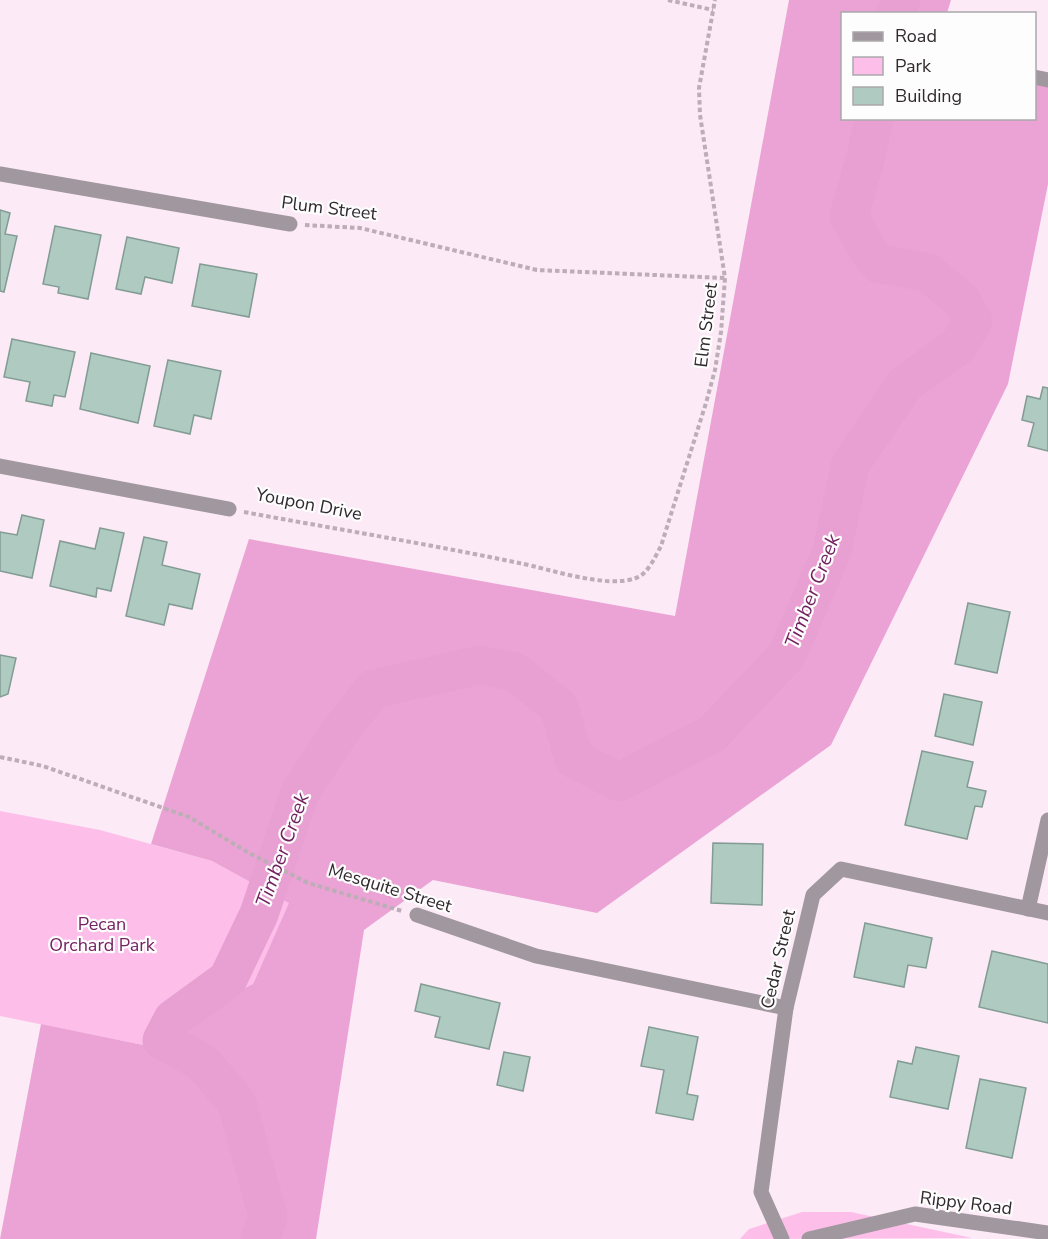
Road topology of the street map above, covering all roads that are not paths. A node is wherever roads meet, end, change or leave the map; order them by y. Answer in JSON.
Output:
{"nodes":[{"id":1,"x":0,"y":174,"type":"edge"},
{"id":2,"x":290,"y":224,"type":"road end"},
{"id":3,"x":0,"y":466,"type":"edge"},
{"id":4,"x":230,"y":509,"type":"road end"},
{"id":5,"x":1048,"y":820,"type":"edge"},
{"id":6,"x":1028,"y":909,"type":"junction"},
{"id":7,"x":1048,"y":913,"type":"edge"},
{"id":8,"x":417,"y":915,"type":"road end"},
{"id":9,"x":786,"y":1008,"type":"junction"},
{"id":10,"x":1048,"y":1233,"type":"edge"},
{"id":11,"x":782,"y":1239,"type":"edge"},
{"id":12,"x":809,"y":1239,"type":"edge"}],
"edges":[{"from":1,"to":2,"type":"street","name":"Plum Street"},
{"from":3,"to":4,"type":"street","name":"Youpon Drive"},
{"from":5,"to":6,"type":"street"},
{"from":6,"to":7,"type":"street","name":"Cedar Street"},
{"from":6,"to":9,"type":"street","name":"Cedar Street"},
{"from":8,"to":9,"type":"street","name":"Mesquite Street"},
{"from":9,"to":11,"type":"street","name":"Cedar Street"},
{"from":10,"to":12,"type":"street","name":"Rippy Road"}]}
